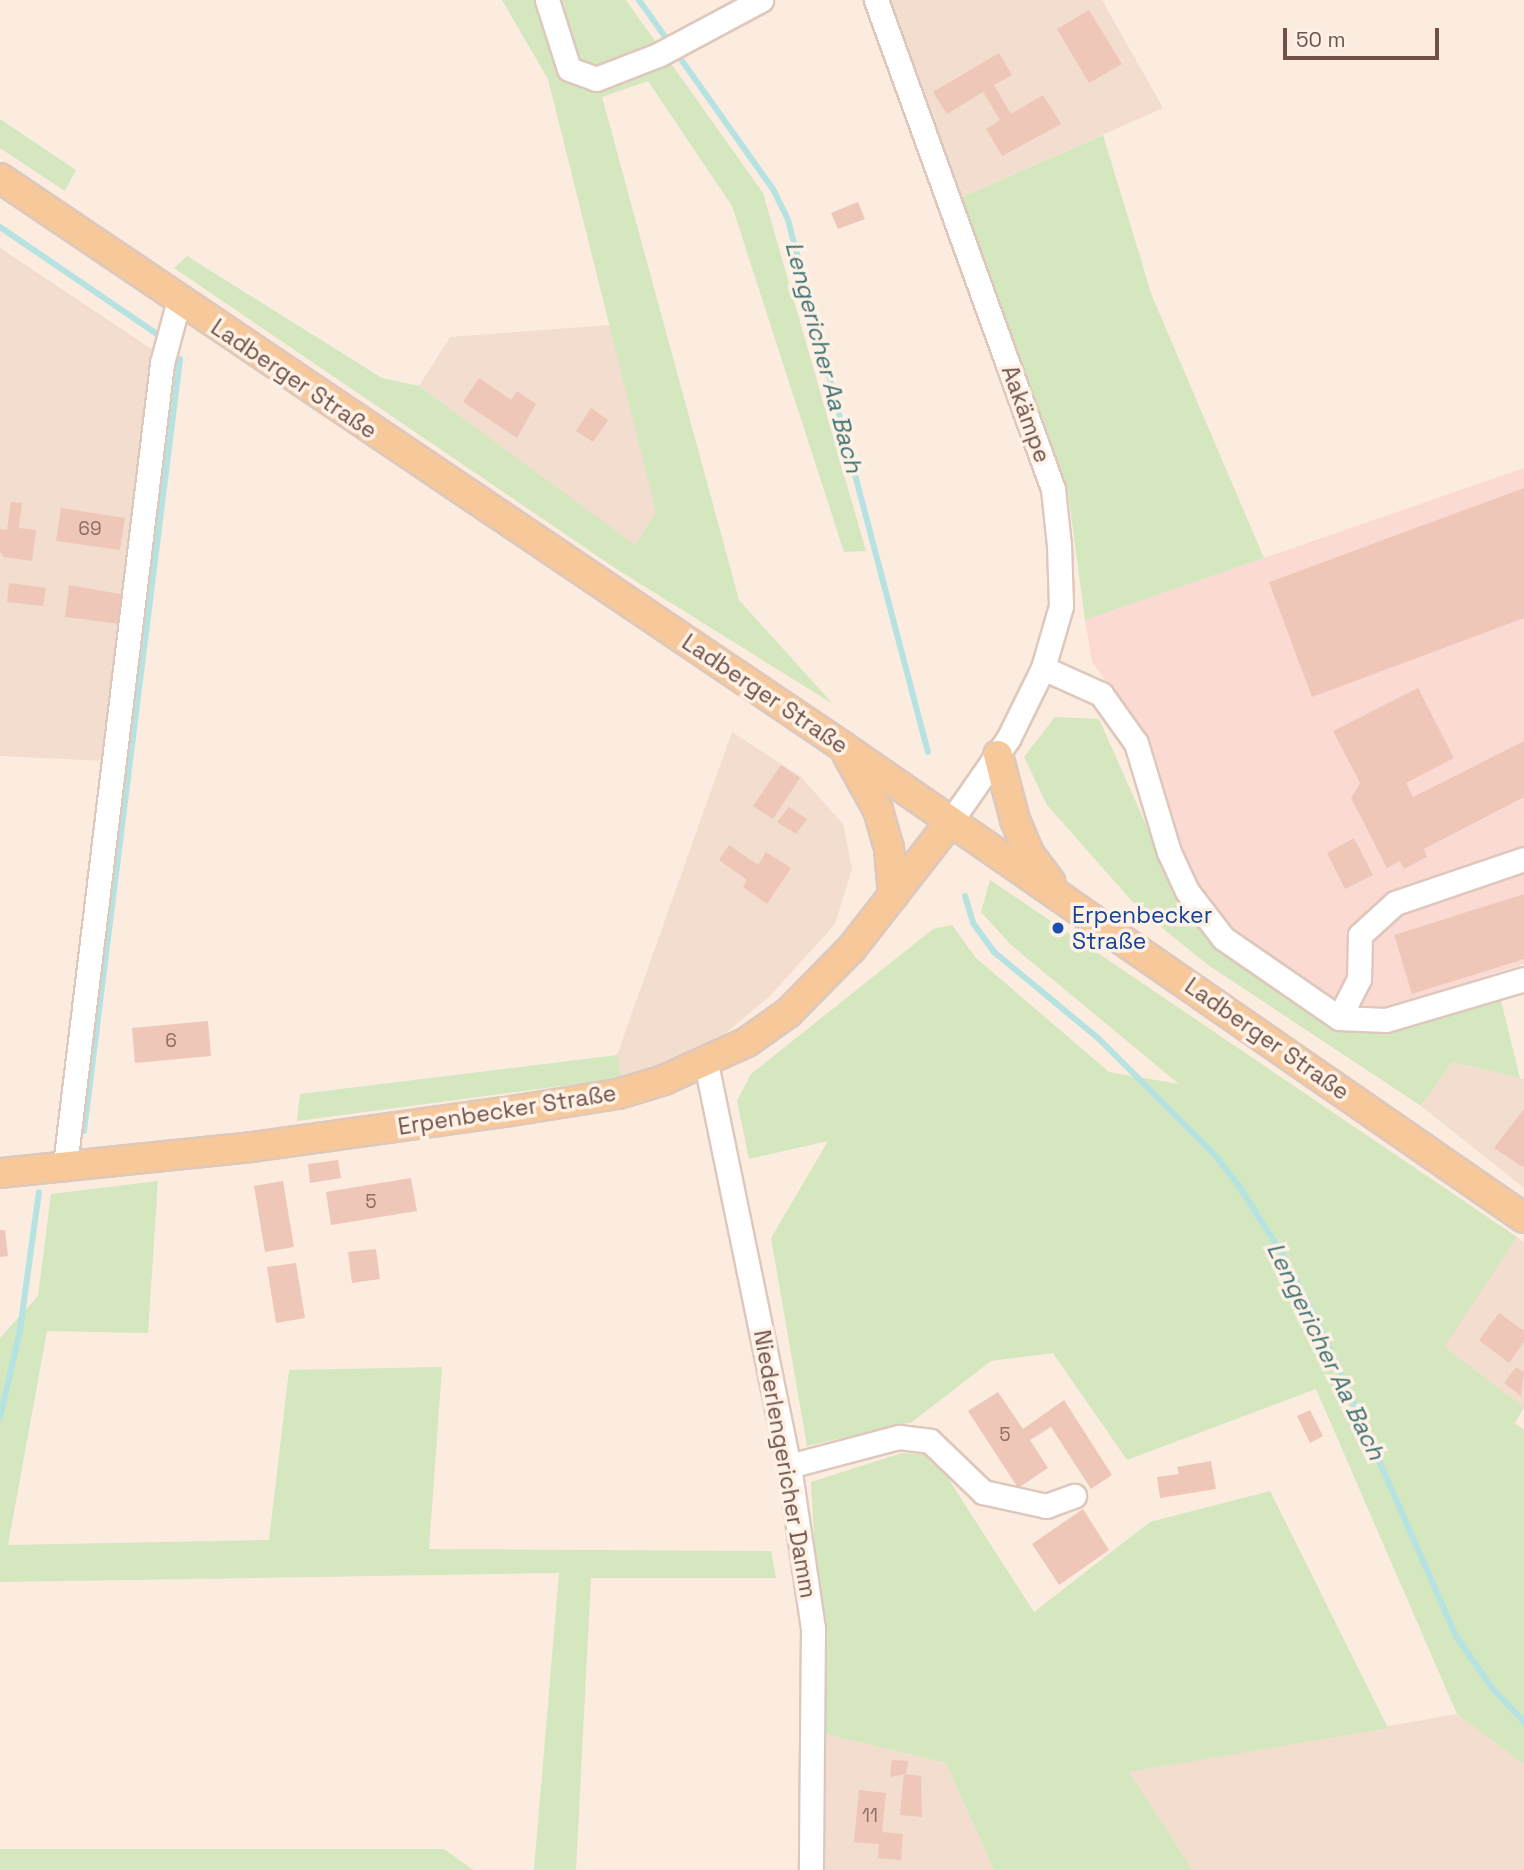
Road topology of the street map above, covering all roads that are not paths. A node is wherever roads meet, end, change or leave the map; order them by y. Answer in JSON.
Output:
{"nodes":[{"id":1,"x":547,"y":0,"type":"edge"},
{"id":2,"x":761,"y":0,"type":"edge"},
{"id":3,"x":876,"y":0,"type":"edge"},
{"id":4,"x":0,"y":178,"type":"edge"},
{"id":5,"x":179,"y":300,"type":"junction"},
{"id":6,"x":1043,"y":668,"type":"junction"},
{"id":7,"x":842,"y":746,"type":"junction"},
{"id":8,"x":998,"y":755,"type":"junction"},
{"id":9,"x":951,"y":821,"type":"junction"},
{"id":10,"x":1524,"y":859,"type":"edge"},
{"id":11,"x":1059,"y":895,"type":"junction"},
{"id":12,"x":893,"y":896,"type":"junction"},
{"id":13,"x":1524,"y":979,"type":"edge"},
{"id":14,"x":1339,"y":1018,"type":"junction"},
{"id":15,"x":706,"y":1063,"type":"junction"},
{"id":16,"x":65,"y":1165,"type":"junction"},
{"id":17,"x":0,"y":1173,"type":"edge"},
{"id":18,"x":1524,"y":1218,"type":"edge"},
{"id":19,"x":789,"y":1466,"type":"junction"},
{"id":20,"x":1074,"y":1496,"type":"dead end"},
{"id":21,"x":811,"y":1870,"type":"edge"}],
"edges":[{"from":1,"to":2,"type":"street"},
{"from":3,"to":6,"type":"street","name":"Aakämpe"},
{"from":4,"to":5,"type":"main road","name":"Ladberger Straße"},
{"from":5,"to":7,"type":"main road","name":"Ladberger Straße"},
{"from":5,"to":16,"type":"street"},
{"from":6,"to":8,"type":"street","name":"Aakämpe"},
{"from":6,"to":14,"type":"street"},
{"from":7,"to":9,"type":"main road","name":"Ladberger Straße"},
{"from":7,"to":12,"type":"main road"},
{"from":8,"to":9,"type":"street","name":"Aakämpe"},
{"from":8,"to":11,"type":"main road"},
{"from":9,"to":11,"type":"main road","name":"Ladberger Straße"},
{"from":9,"to":12,"type":"main road","name":"Erpenbecker Straße"},
{"from":10,"to":14,"type":"street"},
{"from":11,"to":18,"type":"main road","name":"Ladberger Straße"},
{"from":12,"to":15,"type":"main road","name":"Erpenbecker Straße"},
{"from":13,"to":14,"type":"street"},
{"from":15,"to":16,"type":"main road","name":"Erpenbecker Straße"},
{"from":15,"to":19,"type":"street","name":"Niederlengericher Damm"},
{"from":16,"to":17,"type":"main road","name":"Erpenbecker Straße"},
{"from":19,"to":20,"type":"street"},
{"from":19,"to":21,"type":"street","name":"Niederlengericher Damm"}]}
